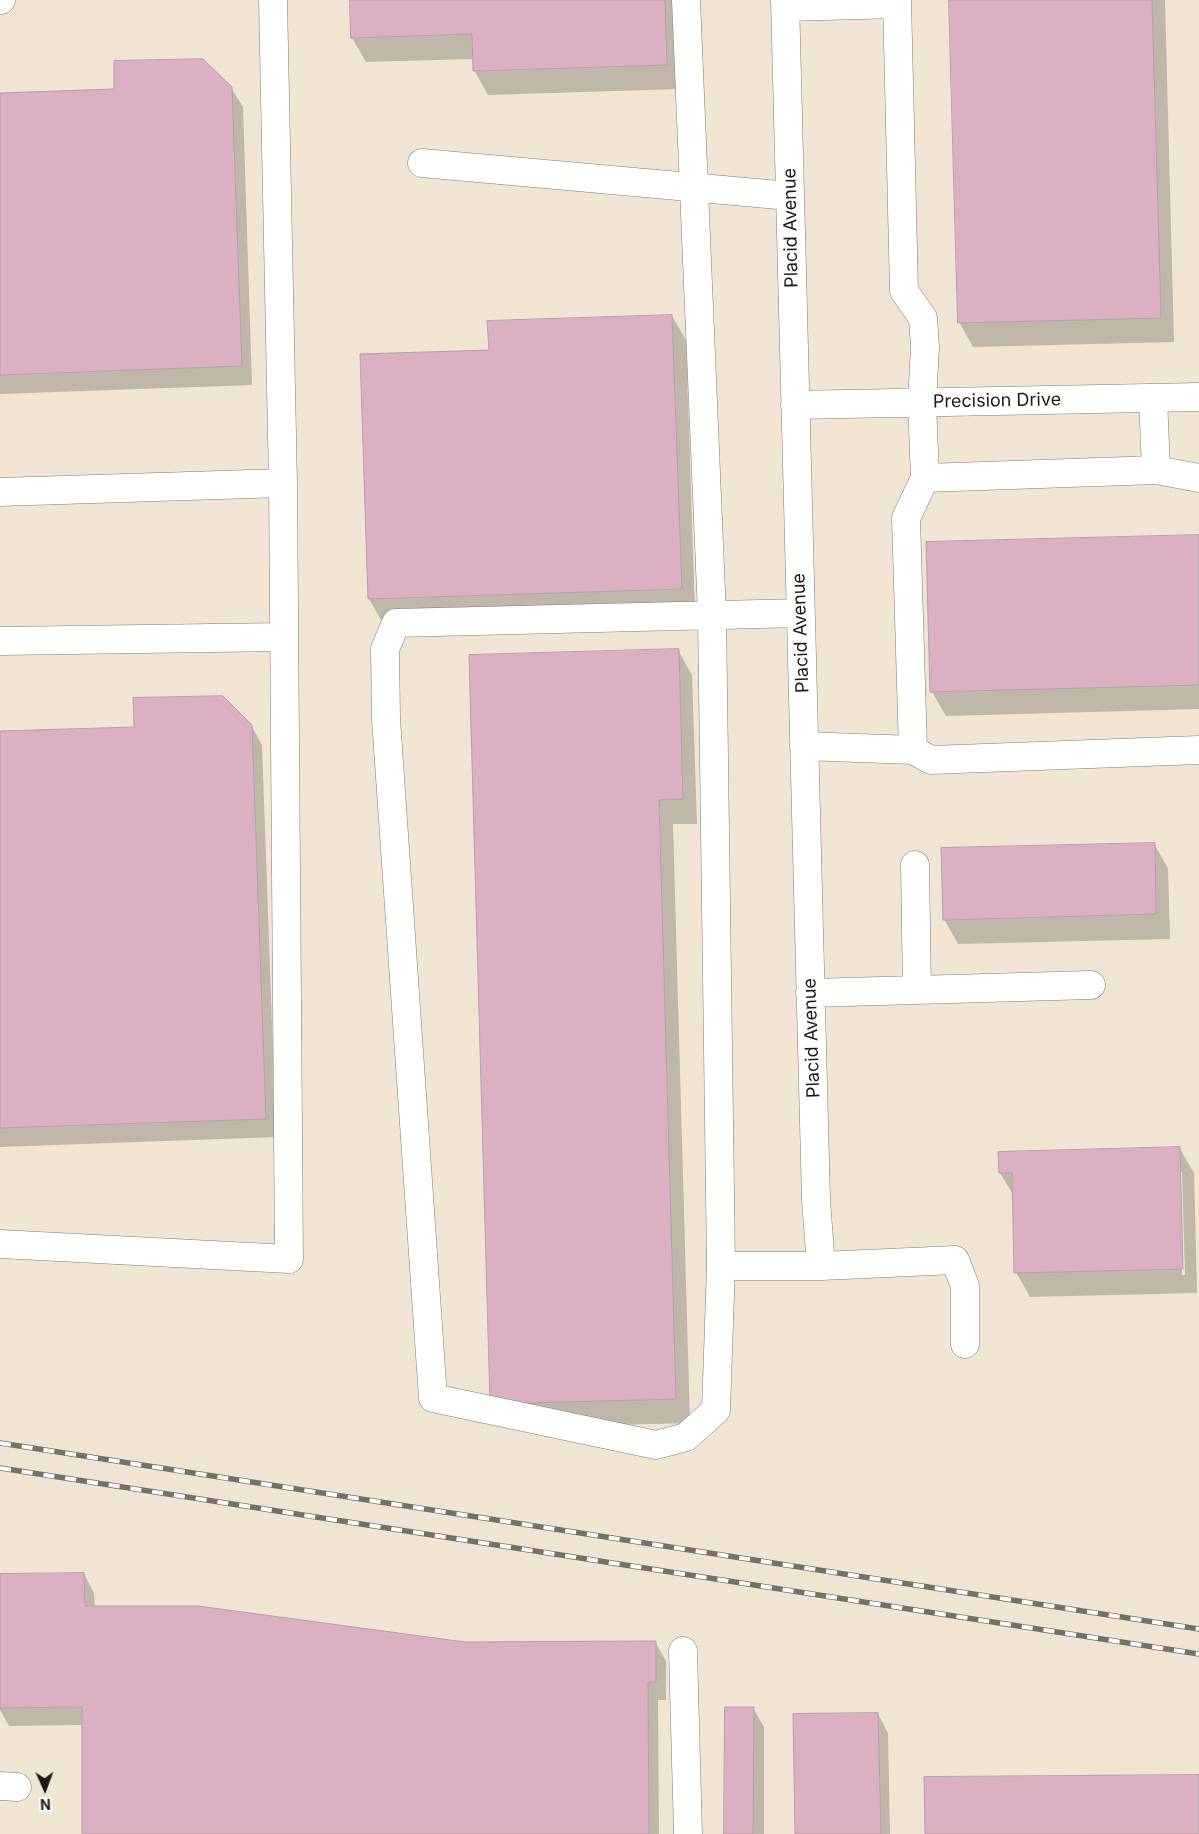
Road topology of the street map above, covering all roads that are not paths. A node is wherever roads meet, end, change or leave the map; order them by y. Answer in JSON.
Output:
{"nodes":[{"id":1,"x":273,"y":0,"type":"edge"},
{"id":2,"x":686,"y":0,"type":"edge"},
{"id":3,"x":897,"y":2,"type":"edge"},
{"id":4,"x":785,"y":3,"type":"edge"},
{"id":5,"x":422,"y":163,"type":"dead end"},
{"id":6,"x":694,"y":188,"type":"junction"},
{"id":7,"x":790,"y":196,"type":"junction"},
{"id":8,"x":1199,"y":397,"type":"edge"},
{"id":9,"x":1153,"y":398,"type":"junction"},
{"id":10,"x":922,"y":402,"type":"junction"},
{"id":11,"x":795,"y":405,"type":"junction"},
{"id":12,"x":1156,"y":470,"type":"junction"},
{"id":13,"x":925,"y":478,"type":"junction"},
{"id":14,"x":1199,"y":478,"type":"edge"},
{"id":15,"x":284,"y":484,"type":"junction"},
{"id":16,"x":0,"y":492,"type":"edge"},
{"id":17,"x":800,"y":613,"type":"junction"},
{"id":18,"x":712,"y":615,"type":"junction"},
{"id":19,"x":284,"y":637,"type":"junction"},
{"id":20,"x":0,"y":641,"type":"edge"},
{"id":21,"x":804,"y":746,"type":"junction"},
{"id":22,"x":913,"y":750,"type":"junction"},
{"id":23,"x":1199,"y":750,"type":"edge"},
{"id":24,"x":915,"y":865,"type":"dead end"},
{"id":25,"x":1091,"y":985,"type":"dead end"},
{"id":26,"x":918,"y":990,"type":"junction"},
{"id":27,"x":810,"y":994,"type":"junction"},
{"id":28,"x":0,"y":1244,"type":"edge"},
{"id":29,"x":721,"y":1266,"type":"junction"},
{"id":30,"x":821,"y":1266,"type":"junction"},
{"id":31,"x":965,"y":1344,"type":"dead end"},
{"id":32,"x":683,"y":1651,"type":"dead end"},
{"id":33,"x":688,"y":1834,"type":"edge"}],
"edges":[{"from":1,"to":15,"type":"street"},
{"from":2,"to":6,"type":"street"},
{"from":3,"to":4,"type":"street"},
{"from":3,"to":10,"type":"street"},
{"from":4,"to":7,"type":"street","name":"Placid Avenue"},
{"from":5,"to":6,"type":"street"},
{"from":6,"to":7,"type":"street"},
{"from":6,"to":18,"type":"street"},
{"from":7,"to":11,"type":"street","name":"Placid Avenue"},
{"from":8,"to":9,"type":"street","name":"Precision Drive"},
{"from":9,"to":10,"type":"street","name":"Precision Drive"},
{"from":9,"to":12,"type":"street"},
{"from":10,"to":11,"type":"street","name":"Precision Drive"},
{"from":10,"to":13,"type":"street"},
{"from":11,"to":17,"type":"street","name":"Placid Avenue"},
{"from":12,"to":13,"type":"street"},
{"from":12,"to":14,"type":"street"},
{"from":13,"to":22,"type":"street"},
{"from":15,"to":16,"type":"street"},
{"from":15,"to":19,"type":"street"},
{"from":17,"to":18,"type":"street"},
{"from":17,"to":21,"type":"street","name":"Placid Avenue"},
{"from":18,"to":29,"type":"street"},
{"from":18,"to":29,"type":"street"},
{"from":19,"to":20,"type":"street"},
{"from":19,"to":28,"type":"street"},
{"from":21,"to":22,"type":"street"},
{"from":21,"to":27,"type":"street","name":"Placid Avenue"},
{"from":22,"to":23,"type":"street"},
{"from":24,"to":26,"type":"street"},
{"from":25,"to":26,"type":"street"},
{"from":26,"to":27,"type":"street"},
{"from":27,"to":30,"type":"street","name":"Placid Avenue"},
{"from":29,"to":30,"type":"street"},
{"from":30,"to":31,"type":"street"},
{"from":32,"to":33,"type":"street"}]}
